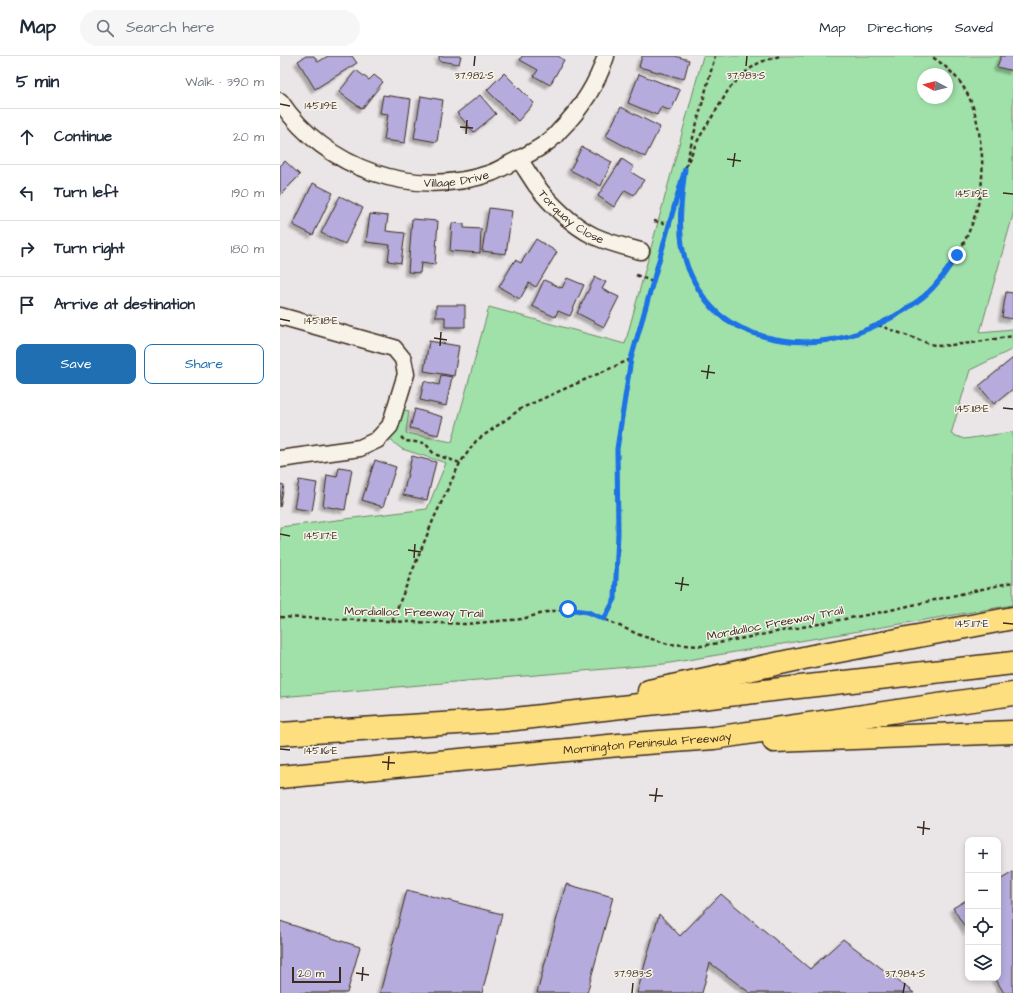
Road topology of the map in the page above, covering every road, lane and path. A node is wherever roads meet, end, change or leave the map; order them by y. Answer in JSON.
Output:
{"nodes":[{"id":1,"x":606,"y":56,"type":"edge"},
{"id":2,"x":715,"y":56,"type":"edge"},
{"id":3,"x":779,"y":56,"type":"edge"},
{"id":4,"x":931,"y":56,"type":"edge"},
{"id":5,"x":280,"y":101,"type":"edge"},
{"id":6,"x":519,"y":159,"type":"junction"},
{"id":7,"x":685,"y":169,"type":"junction"},
{"id":8,"x":654,"y":221,"type":"dead end"},
{"id":9,"x":670,"y":224,"type":"junction"},
{"id":10,"x":641,"y":251,"type":"dead end"},
{"id":11,"x":636,"y":275,"type":"dead end"},
{"id":12,"x":653,"y":282,"type":"junction"},
{"id":13,"x":280,"y":316,"type":"edge"},
{"id":14,"x":878,"y":324,"type":"junction"},
{"id":15,"x":1013,"y":336,"type":"edge"},
{"id":16,"x":631,"y":359,"type":"junction"},
{"id":17,"x":390,"y":426,"type":"junction"},
{"id":18,"x":280,"y":459,"type":"edge"},
{"id":19,"x":460,"y":463,"type":"junction"},
{"id":20,"x":1013,"y":582,"type":"edge"},
{"id":21,"x":280,"y":617,"type":"edge"},
{"id":22,"x":1013,"y":618,"type":"edge"},
{"id":23,"x":604,"y":619,"type":"junction"},
{"id":24,"x":392,"y":621,"type":"junction"},
{"id":25,"x":1013,"y":663,"type":"edge"},
{"id":26,"x":1013,"y":694,"type":"edge"},
{"id":27,"x":524,"y":717,"type":"junction"},
{"id":28,"x":1013,"y":732,"type":"edge"},
{"id":29,"x":280,"y":734,"type":"edge"},
{"id":30,"x":619,"y":745,"type":"junction"},
{"id":31,"x":280,"y":777,"type":"edge"}],
"edges":[{"from":1,"to":6,"type":"street","name":"Village Drive"},
{"from":2,"to":7,"type":"path"},
{"from":3,"to":7,"type":"path"},
{"from":4,"to":14,"type":"path"},
{"from":5,"to":6,"type":"street","name":"Village Drive"},
{"from":6,"to":10,"type":"street","name":"Torquay Close"},
{"from":7,"to":9,"type":"path"},
{"from":7,"to":14,"type":"path"},
{"from":8,"to":9,"type":"path"},
{"from":9,"to":12,"type":"path"},
{"from":11,"to":12,"type":"path"},
{"from":12,"to":16,"type":"path"},
{"from":13,"to":17,"type":"street"},
{"from":14,"to":15,"type":"path"},
{"from":16,"to":19,"type":"path"},
{"from":16,"to":23,"type":"path"},
{"from":17,"to":18,"type":"street"},
{"from":17,"to":19,"type":"path"},
{"from":19,"to":24,"type":"path"},
{"from":20,"to":23,"type":"path","name":"Mordialloc Freeway Trail"},
{"from":21,"to":24,"type":"path","name":"Mordialloc Freeway Trail"},
{"from":22,"to":27,"type":"highway"},
{"from":23,"to":24,"type":"path","name":"Mordialloc Freeway Trail"},
{"from":25,"to":27,"type":"highway"},
{"from":26,"to":30,"type":"highway","name":"Mornington Peninsula Freeway"},
{"from":27,"to":29,"type":"highway"},
{"from":28,"to":30,"type":"highway"},
{"from":30,"to":31,"type":"highway","name":"Mornington Peninsula Freeway"}]}
